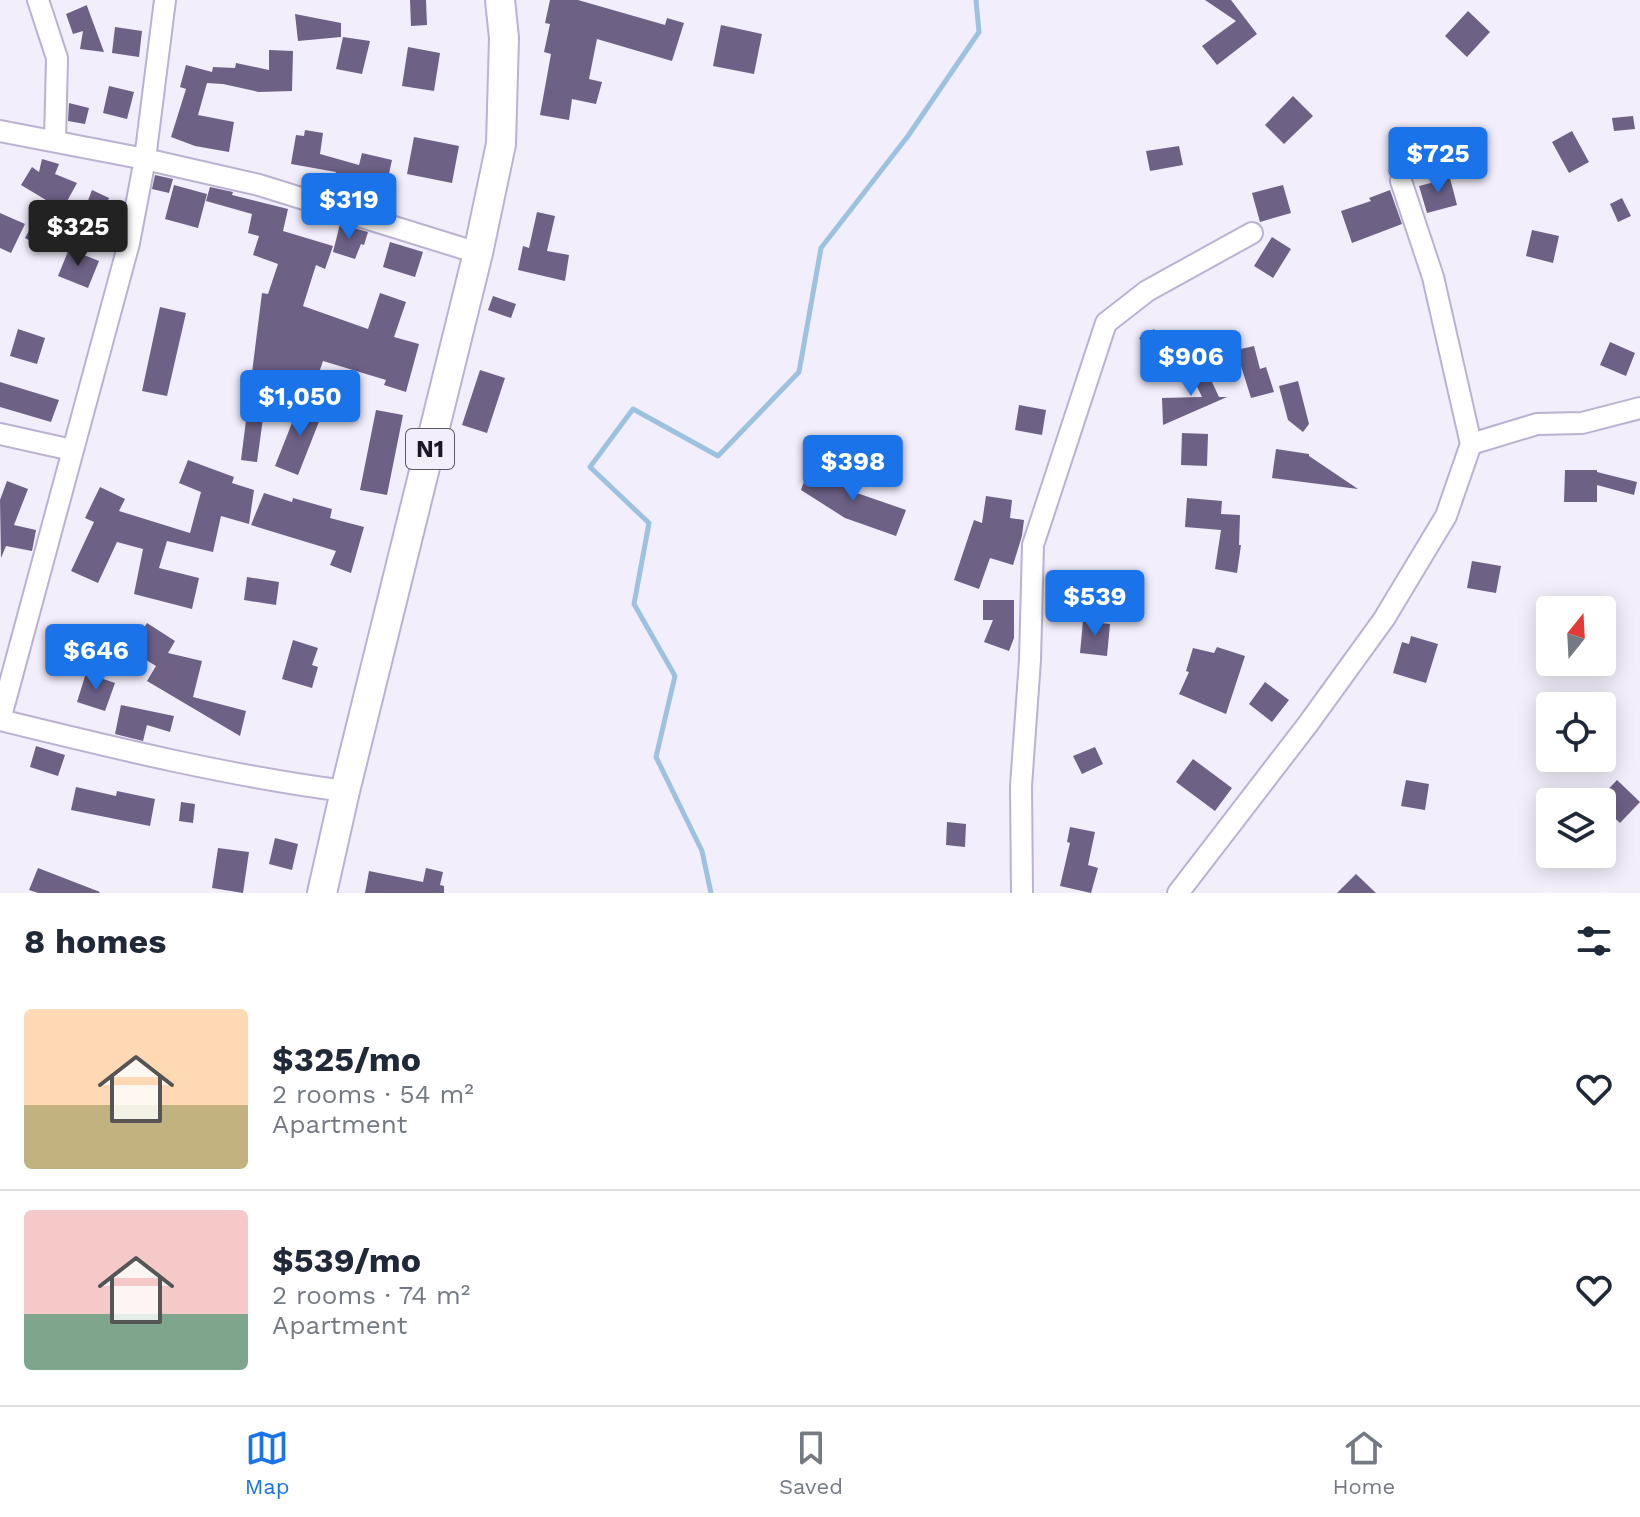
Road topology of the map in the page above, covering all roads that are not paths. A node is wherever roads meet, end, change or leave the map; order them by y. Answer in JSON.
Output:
{"nodes":[{"id":1,"x":38,"y":0,"type":"edge"},
{"id":2,"x":165,"y":0,"type":"edge"},
{"id":3,"x":500,"y":0,"type":"edge"},
{"id":4,"x":0,"y":131,"type":"edge"},
{"id":5,"x":55,"y":141,"type":"junction"},
{"id":6,"x":145,"y":159,"type":"junction"},
{"id":7,"x":1401,"y":181,"type":"dead end"},
{"id":8,"x":1252,"y":233,"type":"dead end"},
{"id":9,"x":478,"y":253,"type":"junction"},
{"id":10,"x":1640,"y":408,"type":"edge"},
{"id":11,"x":0,"y":434,"type":"edge"},
{"id":12,"x":1471,"y":444,"type":"junction"},
{"id":13,"x":72,"y":450,"type":"junction"},
{"id":14,"x":345,"y":791,"type":"junction"},
{"id":15,"x":322,"y":893,"type":"edge"},
{"id":16,"x":1022,"y":893,"type":"edge"},
{"id":17,"x":1178,"y":893,"type":"edge"}],
"edges":[{"from":1,"to":5,"type":"street"},
{"from":2,"to":6,"type":"street"},
{"from":3,"to":9,"type":"highway","number":"N1"},
{"from":4,"to":5,"type":"street"},
{"from":5,"to":6,"type":"street"},
{"from":6,"to":9,"type":"street"},
{"from":6,"to":13,"type":"street"},
{"from":7,"to":12,"type":"street"},
{"from":8,"to":16,"type":"street"},
{"from":9,"to":14,"type":"highway","number":"N1"},
{"from":10,"to":12,"type":"street"},
{"from":11,"to":13,"type":"street"},
{"from":12,"to":17,"type":"street"},
{"from":13,"to":14,"type":"street"},
{"from":14,"to":15,"type":"highway","number":"N1"}]}
